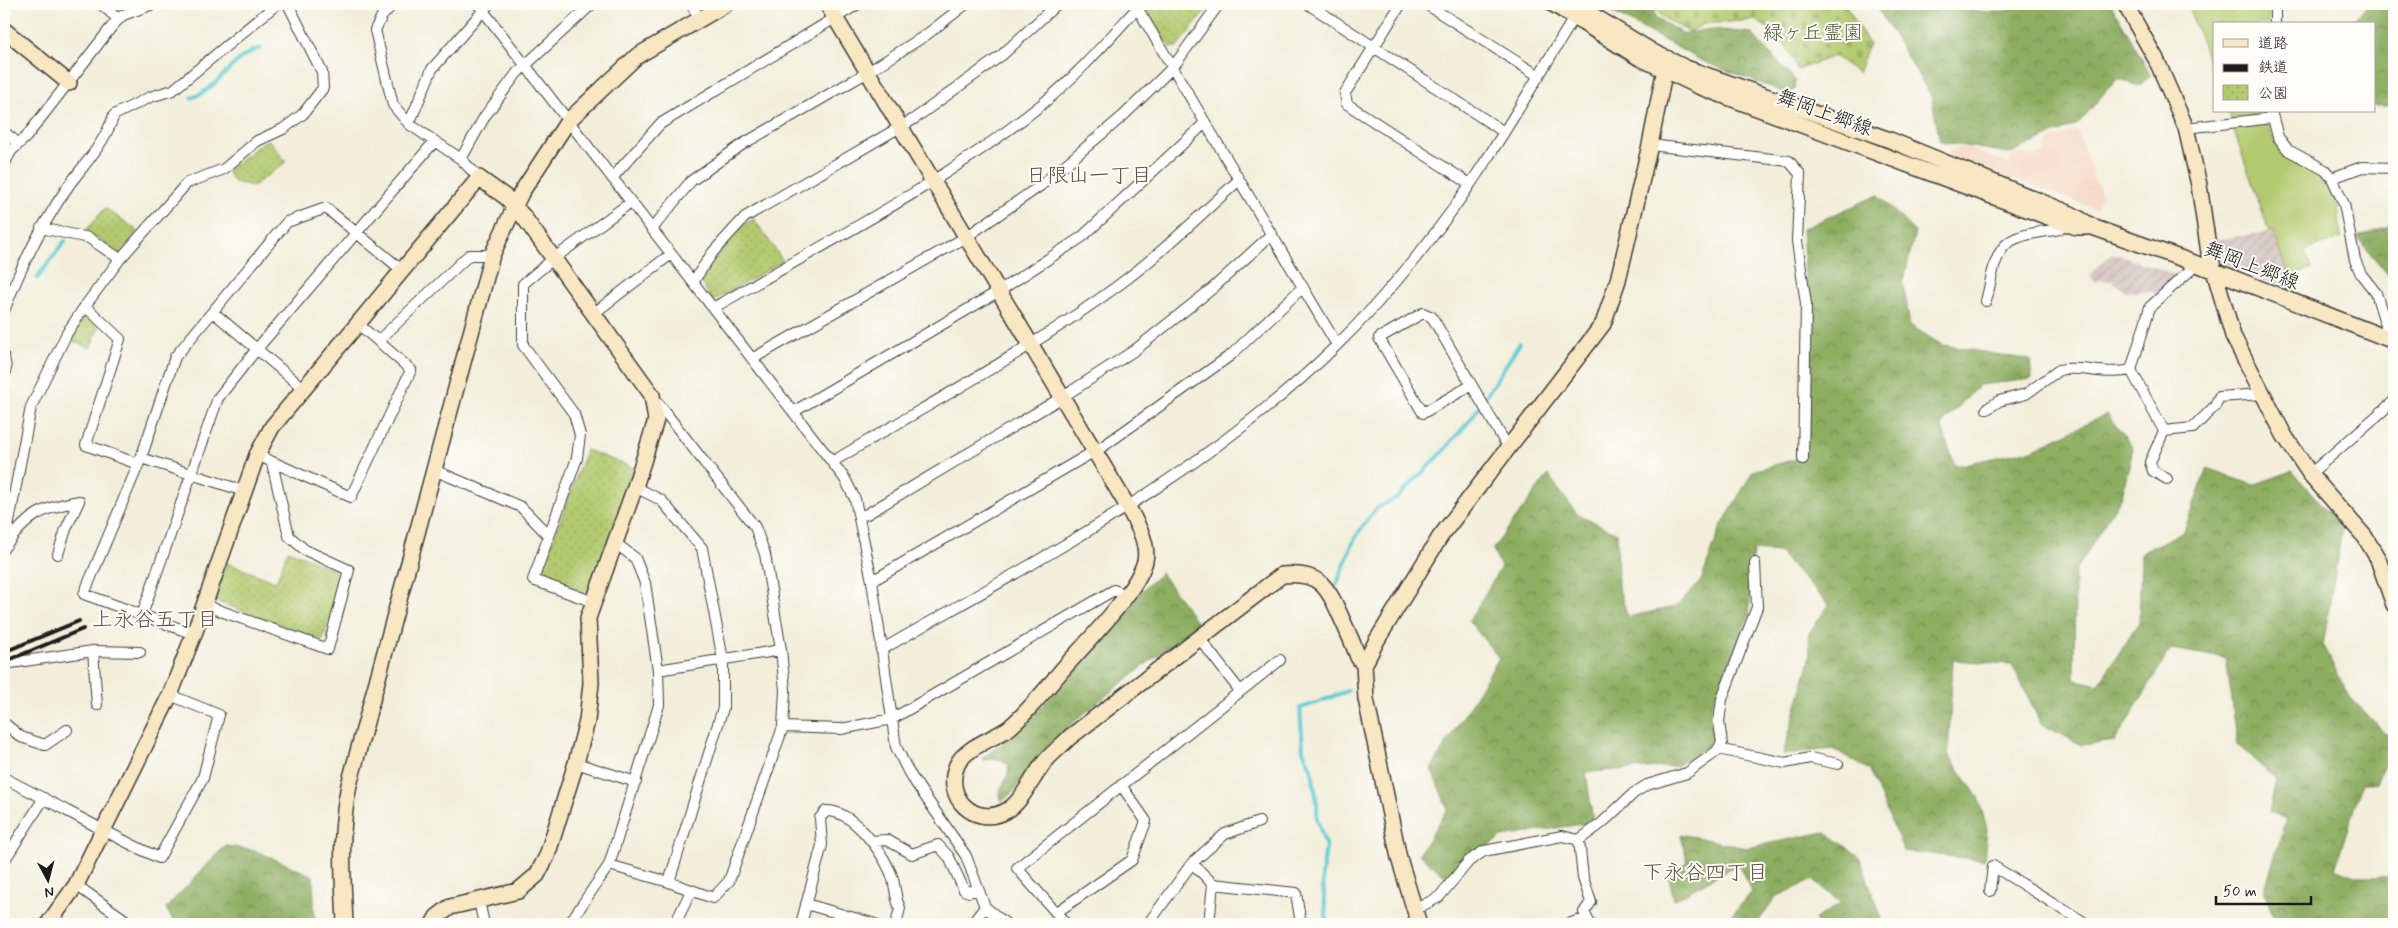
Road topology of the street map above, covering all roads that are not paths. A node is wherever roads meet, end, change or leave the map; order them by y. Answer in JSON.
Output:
{"nodes":[{"id":1,"x":101,"y":4,"type":"edge"},
{"id":2,"x":154,"y":4,"type":"edge"},
{"id":3,"x":277,"y":4,"type":"edge"},
{"id":4,"x":288,"y":4,"type":"edge"},
{"id":5,"x":393,"y":4,"type":"edge"},
{"id":6,"x":592,"y":4,"type":"edge"},
{"id":7,"x":691,"y":4,"type":"edge"},
{"id":8,"x":726,"y":4,"type":"edge"},
{"id":9,"x":828,"y":4,"type":"edge"},
{"id":10,"x":858,"y":4,"type":"edge"},
{"id":11,"x":966,"y":4,"type":"edge"},
{"id":12,"x":1057,"y":4,"type":"edge"},
{"id":13,"x":1219,"y":4,"type":"edge"},
{"id":14,"x":1308,"y":4,"type":"edge"},
{"id":15,"x":1400,"y":4,"type":"edge"},
{"id":16,"x":1426,"y":4,"type":"edge"},
{"id":17,"x":1553,"y":4,"type":"edge"},
{"id":18,"x":2125,"y":4,"type":"edge"},
{"id":19,"x":2275,"y":4,"type":"edge"},
{"id":20,"x":483,"y":6,"type":"edge"},
{"id":21,"x":1136,"y":6,"type":"edge"},
{"id":22,"x":1576,"y":10,"type":"edge"},
{"id":23,"x":835,"y":17,"type":"junction"},
{"id":24,"x":700,"y":19,"type":"junction"},
{"id":25,"x":118,"y":20,"type":"junction"},
{"id":26,"x":2275,"y":22,"type":"edge"},
{"id":27,"x":4,"y":30,"type":"edge"},
{"id":28,"x":1374,"y":46,"type":"junction"},
{"id":29,"x":526,"y":64,"type":"junction"},
{"id":30,"x":1665,"y":64,"type":"junction"},
{"id":31,"x":1173,"y":67,"type":"junction"},
{"id":32,"x":868,"y":72,"type":"junction"},
{"id":33,"x":1539,"y":76,"type":"junction"},
{"id":34,"x":69,"y":83,"type":"junction"},
{"id":35,"x":2272,"y":115,"type":"edge"},
{"id":36,"x":568,"y":121,"type":"junction"},
{"id":37,"x":1205,"y":123,"type":"junction"},
{"id":38,"x":409,"y":124,"type":"junction"},
{"id":39,"x":902,"y":128,"type":"junction"},
{"id":40,"x":2186,"y":128,"type":"junction"},
{"id":41,"x":4,"y":132,"type":"edge"},
{"id":42,"x":1504,"y":132,"type":"junction"},
{"id":43,"x":434,"y":142,"type":"junction"},
{"id":44,"x":18,"y":144,"type":"junction"},
{"id":45,"x":1650,"y":145,"type":"junction"},
{"id":46,"x":461,"y":159,"type":"junction"},
{"id":47,"x":4,"y":165,"type":"edge"},
{"id":48,"x":2394,"y":168,"type":"edge"},
{"id":49,"x":479,"y":178,"type":"junction"},
{"id":50,"x":612,"y":178,"type":"junction"},
{"id":51,"x":2332,"y":178,"type":"junction"},
{"id":52,"x":933,"y":180,"type":"junction"},
{"id":53,"x":1239,"y":180,"type":"junction"},
{"id":54,"x":1470,"y":184,"type":"junction"},
{"id":55,"x":631,"y":202,"type":"junction"},
{"id":56,"x":515,"y":205,"type":"junction"},
{"id":57,"x":2067,"y":218,"type":"junction"},
{"id":58,"x":41,"y":228,"type":"junction"},
{"id":59,"x":652,"y":229,"type":"junction"},
{"id":60,"x":356,"y":233,"type":"junction"},
{"id":61,"x":1272,"y":234,"type":"junction"},
{"id":62,"x":966,"y":237,"type":"junction"},
{"id":63,"x":671,"y":254,"type":"junction"},
{"id":64,"x":492,"y":255,"type":"junction"},
{"id":65,"x":120,"y":259,"type":"junction"},
{"id":66,"x":553,"y":259,"type":"junction"},
{"id":67,"x":2196,"y":264,"type":"junction"},
{"id":68,"x":402,"y":270,"type":"junction"},
{"id":69,"x":2214,"y":271,"type":"junction"},
{"id":70,"x":693,"y":282,"type":"junction"},
{"id":71,"x":1303,"y":287,"type":"junction"},
{"id":72,"x":1000,"y":291,"type":"junction"},
{"id":73,"x":1986,"y":301,"type":"dead end"},
{"id":74,"x":85,"y":306,"type":"junction"},
{"id":75,"x":713,"y":308,"type":"junction"},
{"id":76,"x":4,"y":311,"type":"edge"},
{"id":77,"x":213,"y":312,"type":"junction"},
{"id":78,"x":593,"y":314,"type":"junction"},
{"id":79,"x":358,"y":324,"type":"junction"},
{"id":80,"x":2392,"y":340,"type":"edge"},
{"id":81,"x":378,"y":341,"type":"junction"},
{"id":82,"x":1029,"y":345,"type":"junction"},
{"id":83,"x":1337,"y":345,"type":"junction"},
{"id":84,"x":256,"y":350,"type":"junction"},
{"id":85,"x":4,"y":357,"type":"edge"},
{"id":86,"x":752,"y":359,"type":"junction"},
{"id":87,"x":2131,"y":370,"type":"junction"},
{"id":88,"x":4,"y":376,"type":"edge"},
{"id":89,"x":1470,"y":386,"type":"junction"},
{"id":90,"x":304,"y":389,"type":"junction"},
{"id":91,"x":2262,"y":394,"type":"junction"},
{"id":92,"x":652,"y":395,"type":"junction"},
{"id":93,"x":1061,"y":398,"type":"junction"},
{"id":94,"x":2393,"y":404,"type":"edge"},
{"id":95,"x":1987,"y":410,"type":"dead end"},
{"id":96,"x":793,"y":412,"type":"junction"},
{"id":97,"x":2164,"y":431,"type":"junction"},
{"id":98,"x":1509,"y":445,"type":"junction"},
{"id":99,"x":1094,"y":453,"type":"junction"},
{"id":100,"x":257,"y":455,"type":"junction"},
{"id":101,"x":1803,"y":460,"type":"dead end"},
{"id":102,"x":140,"y":461,"type":"junction"},
{"id":103,"x":272,"y":462,"type":"junction"},
{"id":104,"x":832,"y":462,"type":"junction"},
{"id":105,"x":434,"y":470,"type":"junction"},
{"id":106,"x":191,"y":473,"type":"junction"},
{"id":107,"x":2310,"y":474,"type":"junction"},
{"id":108,"x":2167,"y":479,"type":"dead end"},
{"id":109,"x":635,"y":487,"type":"junction"},
{"id":110,"x":244,"y":491,"type":"junction"},
{"id":111,"x":1128,"y":507,"type":"junction"},
{"id":112,"x":859,"y":516,"type":"junction"},
{"id":113,"x":549,"y":536,"type":"junction"},
{"id":114,"x":614,"y":542,"type":"junction"},
{"id":115,"x":4,"y":548,"type":"edge"},
{"id":116,"x":58,"y":554,"type":"dead end"},
{"id":117,"x":1755,"y":563,"type":"dead end"},
{"id":118,"x":872,"y":581,"type":"junction"},
{"id":119,"x":1126,"y":594,"type":"junction"},
{"id":120,"x":594,"y":602,"type":"junction"},
{"id":121,"x":204,"y":605,"type":"junction"},
{"id":122,"x":2394,"y":605,"type":"edge"},
{"id":123,"x":142,"y":615,"type":"junction"},
{"id":124,"x":194,"y":634,"type":"junction"},
{"id":125,"x":1200,"y":639,"type":"junction"},
{"id":126,"x":4,"y":641,"type":"edge"},
{"id":127,"x":782,"y":650,"type":"junction"},
{"id":128,"x":881,"y":650,"type":"junction"},
{"id":129,"x":93,"y":651,"type":"junction"},
{"id":130,"x":140,"y":652,"type":"dead end"},
{"id":131,"x":4,"y":659,"type":"edge"},
{"id":132,"x":723,"y":660,"type":"junction"},
{"id":133,"x":1280,"y":660,"type":"dead end"},
{"id":134,"x":4,"y":664,"type":"edge"},
{"id":135,"x":1364,"y":665,"type":"junction"},
{"id":136,"x":658,"y":670,"type":"junction"},
{"id":137,"x":1240,"y":691,"type":"junction"},
{"id":138,"x":170,"y":695,"type":"junction"},
{"id":139,"x":97,"y":705,"type":"dead end"},
{"id":140,"x":892,"y":719,"type":"junction"},
{"id":141,"x":4,"y":723,"type":"edge"},
{"id":142,"x":783,"y":728,"type":"junction"},
{"id":143,"x":67,"y":730,"type":"dead end"},
{"id":144,"x":1718,"y":749,"type":"junction"},
{"id":145,"x":576,"y":763,"type":"junction"},
{"id":146,"x":1838,"y":764,"type":"dead end"},
{"id":147,"x":4,"y":778,"type":"edge"},
{"id":148,"x":636,"y":782,"type":"junction"},
{"id":149,"x":1121,"y":786,"type":"junction"},
{"id":150,"x":44,"y":798,"type":"junction"},
{"id":151,"x":1260,"y":822,"type":"dead end"},
{"id":152,"x":104,"y":832,"type":"junction"},
{"id":153,"x":1579,"y":840,"type":"junction"},
{"id":154,"x":871,"y":841,"type":"junction"},
{"id":155,"x":4,"y":861,"type":"edge"},
{"id":156,"x":1192,"y":863,"type":"junction"},
{"id":157,"x":609,"y":865,"type":"junction"},
{"id":158,"x":669,"y":882,"type":"junction"},
{"id":159,"x":1213,"y":884,"type":"junction"},
{"id":160,"x":76,"y":885,"type":"junction"},
{"id":161,"x":978,"y":889,"type":"junction"},
{"id":162,"x":691,"y":891,"type":"junction"},
{"id":163,"x":1990,"y":891,"type":"dead end"},
{"id":164,"x":479,"y":900,"type":"junction"},
{"id":165,"x":806,"y":904,"type":"junction"},
{"id":166,"x":985,"y":906,"type":"junction"},
{"id":167,"x":1057,"y":912,"type":"junction"},
{"id":168,"x":1417,"y":917,"type":"edge"},
{"id":169,"x":1589,"y":921,"type":"edge"},
{"id":170,"x":127,"y":923,"type":"edge"},
{"id":171,"x":48,"y":924,"type":"edge"},
{"id":172,"x":345,"y":924,"type":"edge"},
{"id":173,"x":432,"y":924,"type":"edge"},
{"id":174,"x":484,"y":924,"type":"edge"},
{"id":175,"x":569,"y":924,"type":"edge"},
{"id":176,"x":675,"y":924,"type":"edge"},
{"id":177,"x":801,"y":924,"type":"edge"},
{"id":178,"x":875,"y":924,"type":"edge"},
{"id":179,"x":896,"y":924,"type":"edge"},
{"id":180,"x":972,"y":924,"type":"edge"},
{"id":181,"x":1006,"y":924,"type":"edge"},
{"id":182,"x":1066,"y":924,"type":"edge"},
{"id":183,"x":1148,"y":924,"type":"edge"},
{"id":184,"x":1209,"y":924,"type":"edge"},
{"id":185,"x":1301,"y":924,"type":"edge"},
{"id":186,"x":1568,"y":924,"type":"edge"},
{"id":187,"x":2087,"y":924,"type":"edge"}],
"edges":[{"from":1,"to":25,"type":"street"},
{"from":2,"to":25,"type":"street"},
{"from":3,"to":58,"type":"street"},
{"from":4,"to":65,"type":"street"},
{"from":5,"to":38,"type":"street"},
{"from":6,"to":29,"type":"street"},
{"from":7,"to":24,"type":"street"},
{"from":8,"to":24,"type":"street"},
{"from":9,"to":23,"type":"street"},
{"from":10,"to":23,"type":"street"},
{"from":11,"to":32,"type":"street"},
{"from":12,"to":39,"type":"street"},
{"from":13,"to":31,"type":"street"},
{"from":14,"to":28,"type":"street"},
{"from":15,"to":28,"type":"street"},
{"from":16,"to":33,"type":"street"},
{"from":17,"to":22,"type":"street","name":"舞岡上郷線"},
{"from":18,"to":40,"type":"street"},
{"from":19,"to":26,"type":"street"},
{"from":20,"to":29,"type":"street"},
{"from":20,"to":38,"type":"street"},
{"from":21,"to":31,"type":"street"},
{"from":21,"to":52,"type":"street"},
{"from":22,"to":30,"type":"street","name":"舞岡上郷線"},
{"from":22,"to":33,"type":"street"},
{"from":23,"to":32,"type":"street"},
{"from":23,"to":50,"type":"street"},
{"from":24,"to":36,"type":"street"},
{"from":25,"to":34,"type":"street"},
{"from":27,"to":34,"type":"street"},
{"from":28,"to":42,"type":"street"},
{"from":28,"to":54,"type":"street"},
{"from":29,"to":36,"type":"street"},
{"from":29,"to":46,"type":"street"},
{"from":30,"to":45,"type":"street"},
{"from":30,"to":57,"type":"street","name":"舞岡上郷線"},
{"from":31,"to":37,"type":"street"},
{"from":31,"to":62,"type":"street"},
{"from":32,"to":39,"type":"street"},
{"from":32,"to":59,"type":"street"},
{"from":33,"to":42,"type":"street"},
{"from":34,"to":44,"type":"street"},
{"from":35,"to":40,"type":"street"},
{"from":35,"to":51,"type":"street"},
{"from":36,"to":50,"type":"street"},
{"from":36,"to":56,"type":"street"},
{"from":37,"to":53,"type":"street"},
{"from":37,"to":72,"type":"street"},
{"from":38,"to":43,"type":"street"},
{"from":39,"to":52,"type":"street"},
{"from":39,"to":70,"type":"street"},
{"from":40,"to":69,"type":"street"},
{"from":41,"to":44,"type":"street"},
{"from":42,"to":54,"type":"street"},
{"from":43,"to":46,"type":"street"},
{"from":43,"to":60,"type":"street"},
{"from":44,"to":47,"type":"street"},
{"from":45,"to":98,"type":"street"},
{"from":45,"to":101,"type":"street"},
{"from":46,"to":49,"type":"street"},
{"from":48,"to":51,"type":"street"},
{"from":49,"to":56,"type":"street"},
{"from":49,"to":68,"type":"street"},
{"from":50,"to":55,"type":"street"},
{"from":51,"to":80,"type":"street"},
{"from":52,"to":62,"type":"street"},
{"from":52,"to":75,"type":"street"},
{"from":53,"to":61,"type":"street"},
{"from":53,"to":82,"type":"street"},
{"from":54,"to":83,"type":"street"},
{"from":55,"to":59,"type":"street"},
{"from":55,"to":66,"type":"street"},
{"from":56,"to":64,"type":"street"},
{"from":56,"to":66,"type":"street"},
{"from":57,"to":67,"type":"street","name":"舞岡上郷線"},
{"from":57,"to":73,"type":"street"},
{"from":58,"to":65,"type":"street"},
{"from":58,"to":76,"type":"street"},
{"from":59,"to":63,"type":"street"},
{"from":60,"to":68,"type":"street"},
{"from":60,"to":77,"type":"street"},
{"from":60,"to":84,"type":"street"},
{"from":61,"to":71,"type":"street"},
{"from":61,"to":93,"type":"street"},
{"from":62,"to":72,"type":"street"},
{"from":62,"to":86,"type":"street"},
{"from":63,"to":70,"type":"street"},
{"from":63,"to":78,"type":"street"},
{"from":64,"to":81,"type":"street"},
{"from":64,"to":105,"type":"street"},
{"from":65,"to":74,"type":"street"},
{"from":66,"to":78,"type":"street"},
{"from":66,"to":113,"type":"street"},
{"from":67,"to":69,"type":"street","name":"舞岡上郷線"},
{"from":67,"to":87,"type":"street"},
{"from":68,"to":79,"type":"street"},
{"from":69,"to":80,"type":"street","name":"舞岡上郷線"},
{"from":69,"to":91,"type":"street"},
{"from":70,"to":75,"type":"street"},
{"from":71,"to":83,"type":"street"},
{"from":71,"to":99,"type":"street"},
{"from":72,"to":82,"type":"street"},
{"from":72,"to":96,"type":"street"},
{"from":74,"to":102,"type":"street"},
{"from":74,"to":115,"type":"street"},
{"from":75,"to":86,"type":"street"},
{"from":77,"to":84,"type":"street"},
{"from":77,"to":102,"type":"street"},
{"from":78,"to":92,"type":"street"},
{"from":79,"to":81,"type":"street"},
{"from":79,"to":90,"type":"street"},
{"from":81,"to":103,"type":"street"},
{"from":82,"to":93,"type":"street"},
{"from":82,"to":104,"type":"street"},
{"from":83,"to":111,"type":"street"},
{"from":84,"to":90,"type":"street"},
{"from":84,"to":106,"type":"street"},
{"from":85,"to":88,"type":"street"},
{"from":86,"to":96,"type":"street"},
{"from":87,"to":95,"type":"street"},
{"from":87,"to":97,"type":"street"},
{"from":89,"to":89,"type":"street"},
{"from":89,"to":98,"type":"street"},
{"from":90,"to":100,"type":"street"},
{"from":91,"to":97,"type":"street"},
{"from":91,"to":107,"type":"street"},
{"from":92,"to":109,"type":"street"},
{"from":92,"to":127,"type":"street"},
{"from":93,"to":99,"type":"street"},
{"from":93,"to":112,"type":"street"},
{"from":94,"to":107,"type":"street"},
{"from":96,"to":104,"type":"street"},
{"from":97,"to":108,"type":"street"},
{"from":98,"to":135,"type":"street"},
{"from":99,"to":111,"type":"street"},
{"from":99,"to":118,"type":"street"},
{"from":100,"to":103,"type":"street"},
{"from":100,"to":110,"type":"street"},
{"from":102,"to":106,"type":"street"},
{"from":102,"to":123,"type":"street"},
{"from":103,"to":121,"type":"street"},
{"from":104,"to":112,"type":"street"},
{"from":105,"to":113,"type":"street"},
{"from":105,"to":172,"type":"street"},
{"from":106,"to":110,"type":"street"},
{"from":106,"to":123,"type":"street"},
{"from":107,"to":122,"type":"street"},
{"from":109,"to":114,"type":"street"},
{"from":109,"to":132,"type":"street"},
{"from":110,"to":121,"type":"street"},
{"from":111,"to":119,"type":"street"},
{"from":111,"to":128,"type":"street"},
{"from":112,"to":118,"type":"street"},
{"from":113,"to":120,"type":"street"},
{"from":114,"to":120,"type":"street"},
{"from":114,"to":136,"type":"street"},
{"from":115,"to":116,"type":"street"},
{"from":117,"to":144,"type":"street"},
{"from":118,"to":128,"type":"street"},
{"from":119,"to":125,"type":"street"},
{"from":119,"to":140,"type":"street"},
{"from":120,"to":145,"type":"street"},
{"from":121,"to":124,"type":"street"},
{"from":123,"to":124,"type":"street"},
{"from":124,"to":138,"type":"street"},
{"from":125,"to":135,"type":"street"},
{"from":125,"to":137,"type":"street"},
{"from":126,"to":131,"type":"street"},
{"from":127,"to":132,"type":"street"},
{"from":127,"to":142,"type":"street"},
{"from":128,"to":140,"type":"street"},
{"from":129,"to":130,"type":"street"},
{"from":129,"to":134,"type":"street"},
{"from":129,"to":139,"type":"street"},
{"from":132,"to":136,"type":"street"},
{"from":132,"to":158,"type":"street"},
{"from":133,"to":137,"type":"street"},
{"from":135,"to":168,"type":"street"},
{"from":136,"to":148,"type":"street"},
{"from":137,"to":149,"type":"street"},
{"from":138,"to":152,"type":"street"},
{"from":138,"to":152,"type":"street"},
{"from":140,"to":142,"type":"street"},
{"from":140,"to":161,"type":"street"},
{"from":141,"to":143,"type":"street"},
{"from":142,"to":162,"type":"street"},
{"from":144,"to":146,"type":"street"},
{"from":144,"to":153,"type":"street"},
{"from":145,"to":148,"type":"street"},
{"from":145,"to":164,"type":"street"},
{"from":147,"to":150,"type":"street"},
{"from":148,"to":157,"type":"street"},
{"from":149,"to":167,"type":"street"},
{"from":149,"to":167,"type":"street"},
{"from":150,"to":152,"type":"street"},
{"from":150,"to":155,"type":"street"},
{"from":151,"to":156,"type":"street"},
{"from":152,"to":160,"type":"street"},
{"from":153,"to":168,"type":"street"},
{"from":153,"to":169,"type":"street"},
{"from":154,"to":161,"type":"street"},
{"from":154,"to":165,"type":"street"},
{"from":154,"to":179,"type":"street"},
{"from":156,"to":159,"type":"street"},
{"from":156,"to":183,"type":"street"},
{"from":157,"to":158,"type":"street"},
{"from":157,"to":175,"type":"street"},
{"from":158,"to":162,"type":"street"},
{"from":159,"to":184,"type":"street"},
{"from":159,"to":185,"type":"street"},
{"from":160,"to":170,"type":"street"},
{"from":160,"to":171,"type":"street"},
{"from":161,"to":166,"type":"street"},
{"from":162,"to":176,"type":"street"},
{"from":163,"to":187,"type":"street"},
{"from":164,"to":173,"type":"street"},
{"from":164,"to":174,"type":"street"},
{"from":165,"to":177,"type":"street"},
{"from":165,"to":178,"type":"street"},
{"from":166,"to":180,"type":"street"},
{"from":166,"to":181,"type":"street"},
{"from":167,"to":182,"type":"street"},
{"from":169,"to":186,"type":"street"}]}
